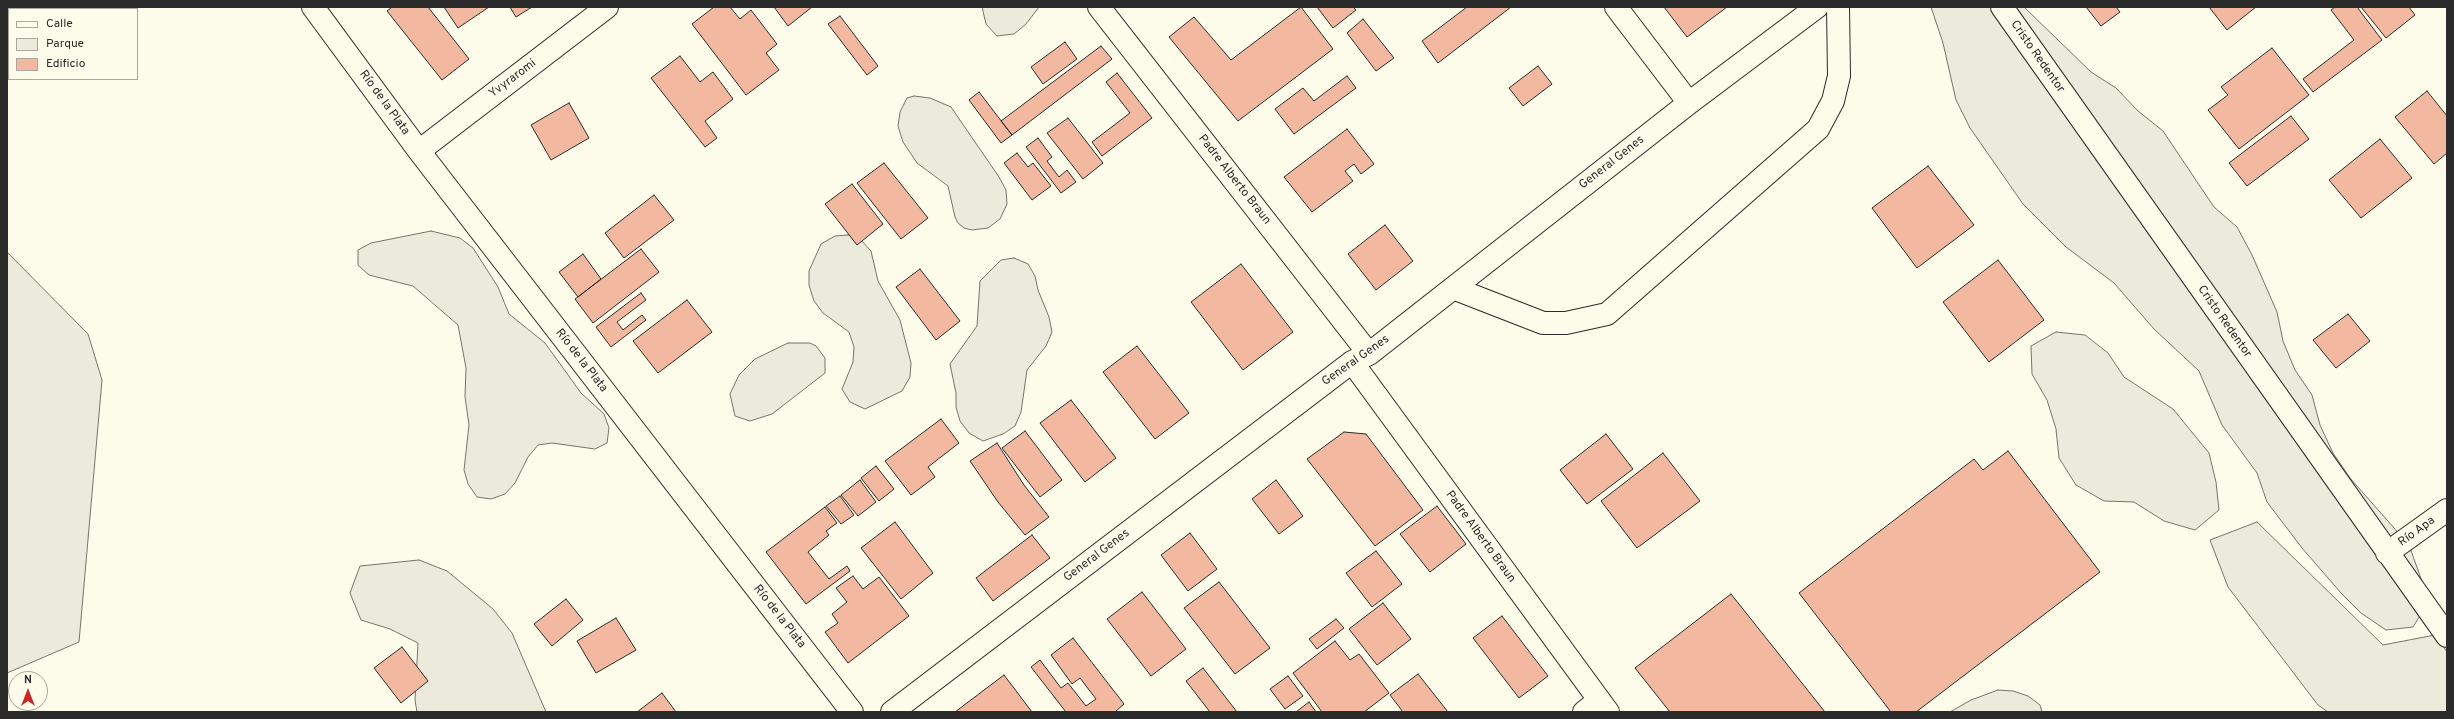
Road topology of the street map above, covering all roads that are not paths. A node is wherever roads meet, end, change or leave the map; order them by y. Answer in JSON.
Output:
{"nodes":[{"id":1,"x":313,"y":7,"type":"edge"},
{"id":2,"x":607,"y":7,"type":"edge"},
{"id":3,"x":1099,"y":7,"type":"edge"},
{"id":4,"x":1616,"y":7,"type":"edge"},
{"id":5,"x":1817,"y":7,"type":"edge"},
{"id":6,"x":1838,"y":7,"type":"edge"},
{"id":7,"x":2002,"y":7,"type":"edge"},
{"id":8,"x":1689,"y":103,"type":"junction"},
{"id":9,"x":419,"y":151,"type":"junction"},
{"id":10,"x":1453,"y":288,"type":"junction"},
{"id":11,"x":1361,"y":358,"type":"junction"},
{"id":12,"x":2447,"y":510,"type":"edge"},
{"id":13,"x":2387,"y":554,"type":"junction"},
{"id":14,"x":2447,"y":636,"type":"edge"},
{"id":15,"x":1597,"y":708,"type":"edge"},
{"id":16,"x":852,"y":712,"type":"edge"},
{"id":17,"x":892,"y":712,"type":"edge"}],
"edges":[{"from":1,"to":9,"type":"street","name":"Río de la Plata"},
{"from":2,"to":9,"type":"street","name":"Yvyraromi"},
{"from":3,"to":11,"type":"street","name":"Padre Alberto Braun"},
{"from":4,"to":8,"type":"street"},
{"from":5,"to":8,"type":"street","name":"General Genes"},
{"from":6,"to":10,"type":"street"},
{"from":7,"to":13,"type":"street","name":"Cristo Redentor"},
{"from":8,"to":10,"type":"street","name":"General Genes"},
{"from":9,"to":16,"type":"street","name":"Río de la Plata"},
{"from":10,"to":11,"type":"street","name":"General Genes"},
{"from":11,"to":15,"type":"street","name":"Padre Alberto Braun"},
{"from":11,"to":17,"type":"street","name":"General Genes"},
{"from":12,"to":13,"type":"street","name":"Río Apa"},
{"from":13,"to":14,"type":"street","name":"Cristo Redentor"}]}
